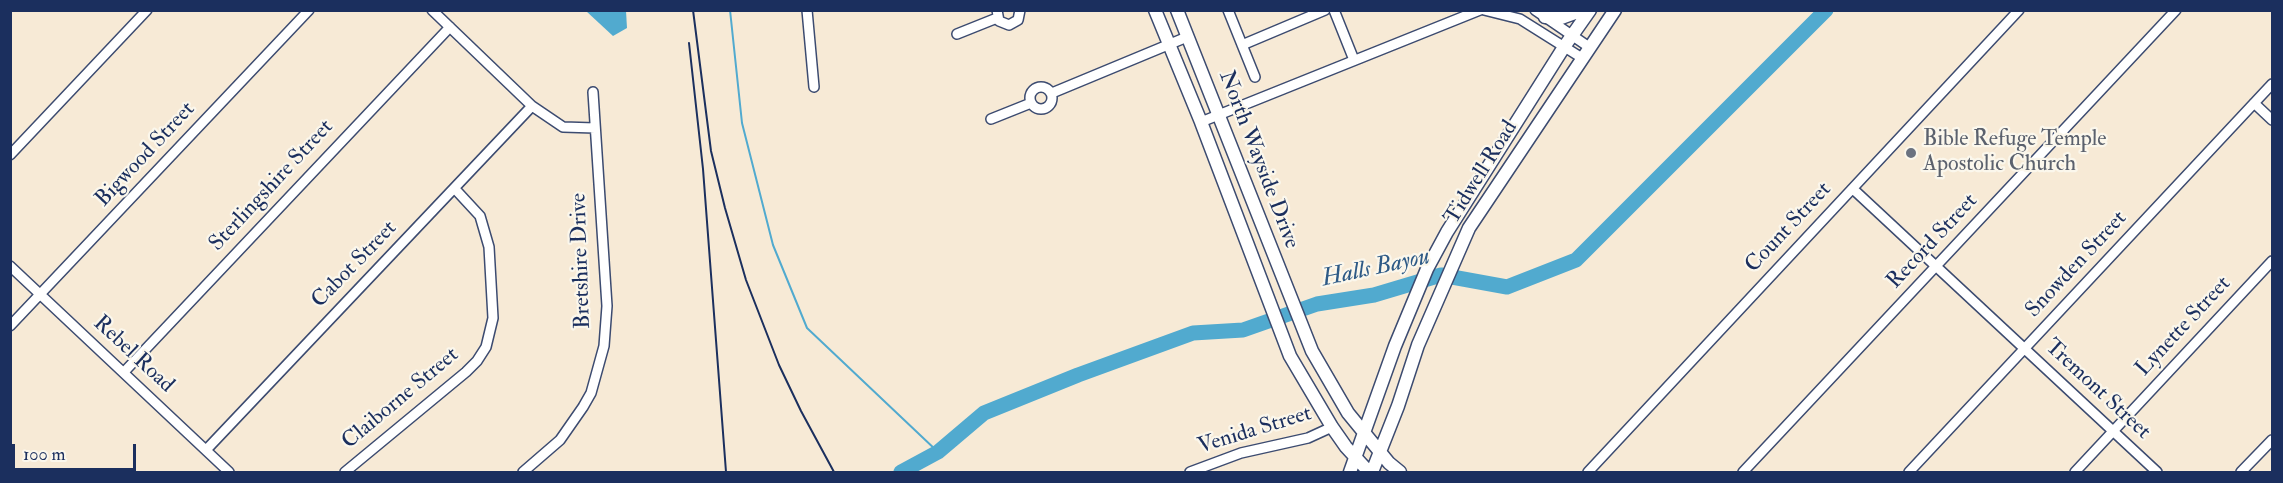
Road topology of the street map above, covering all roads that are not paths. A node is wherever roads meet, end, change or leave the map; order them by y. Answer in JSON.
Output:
{"nodes":[{"id":1,"x":147,"y":10,"type":"edge"},
{"id":2,"x":309,"y":10,"type":"edge"},
{"id":3,"x":432,"y":10,"type":"edge"},
{"id":4,"x":807,"y":10,"type":"edge"},
{"id":5,"x":1020,"y":10,"type":"edge"},
{"id":6,"x":1155,"y":10,"type":"edge"},
{"id":7,"x":1177,"y":10,"type":"edge"},
{"id":8,"x":1228,"y":10,"type":"edge"},
{"id":9,"x":1325,"y":10,"type":"edge"},
{"id":10,"x":1334,"y":10,"type":"edge"},
{"id":11,"x":1482,"y":10,"type":"edge"},
{"id":12,"x":1583,"y":10,"type":"edge"},
{"id":13,"x":1590,"y":10,"type":"edge"},
{"id":14,"x":1615,"y":10,"type":"edge"},
{"id":15,"x":2019,"y":10,"type":"edge"},
{"id":16,"x":2176,"y":10,"type":"edge"},
{"id":17,"x":997,"y":14,"type":"edge"},
{"id":18,"x":1540,"y":14,"type":"edge"},
{"id":19,"x":450,"y":27,"type":"junction"},
{"id":20,"x":957,"y":34,"type":"dead end"},
{"id":21,"x":1572,"y":35,"type":"junction"},
{"id":22,"x":1187,"y":37,"type":"junction"},
{"id":23,"x":1169,"y":45,"type":"junction"},
{"id":24,"x":1242,"y":45,"type":"junction"},
{"id":25,"x":1564,"y":47,"type":"junction"},
{"id":26,"x":1589,"y":47,"type":"junction"},
{"id":27,"x":1582,"y":58,"type":"junction"},
{"id":28,"x":1354,"y":60,"type":"junction"},
{"id":29,"x":1255,"y":77,"type":"dead end"},
{"id":30,"x":2272,"y":84,"type":"edge"},
{"id":31,"x":814,"y":87,"type":"dead end"},
{"id":32,"x":593,"y":92,"type":"dead end"},
{"id":33,"x":1052,"y":93,"type":"junction"},
{"id":34,"x":1031,"y":103,"type":"junction"},
{"id":35,"x":2254,"y":103,"type":"junction"},
{"id":36,"x":532,"y":106,"type":"junction"},
{"id":37,"x":1219,"y":114,"type":"junction"},
{"id":38,"x":992,"y":119,"type":"dead end"},
{"id":39,"x":2272,"y":120,"type":"edge"},
{"id":40,"x":1201,"y":122,"type":"junction"},
{"id":41,"x":595,"y":128,"type":"junction"},
{"id":42,"x":10,"y":155,"type":"edge"},
{"id":43,"x":455,"y":189,"type":"junction"},
{"id":44,"x":1852,"y":189,"type":"junction"},
{"id":45,"x":2272,"y":261,"type":"edge"},
{"id":46,"x":10,"y":266,"type":"edge"},
{"id":47,"x":1937,"y":267,"type":"junction"},
{"id":48,"x":40,"y":295,"type":"junction"},
{"id":49,"x":10,"y":326,"type":"edge"},
{"id":50,"x":2025,"y":349,"type":"junction"},
{"id":51,"x":124,"y":372,"type":"junction"},
{"id":52,"x":1332,"y":427,"type":"junction"},
{"id":53,"x":2114,"y":432,"type":"junction"},
{"id":54,"x":1365,"y":433,"type":"junction"},
{"id":55,"x":2272,"y":440,"type":"edge"},
{"id":56,"x":206,"y":450,"type":"junction"},
{"id":57,"x":1380,"y":452,"type":"junction"},
{"id":58,"x":1356,"y":458,"type":"junction"},
{"id":59,"x":1215,"y":462,"type":"junction"},
{"id":60,"x":229,"y":472,"type":"edge"},
{"id":61,"x":345,"y":472,"type":"edge"},
{"id":62,"x":523,"y":472,"type":"edge"},
{"id":63,"x":1190,"y":472,"type":"edge"},
{"id":64,"x":1219,"y":472,"type":"edge"},
{"id":65,"x":1350,"y":472,"type":"edge"},
{"id":66,"x":1370,"y":472,"type":"edge"},
{"id":67,"x":1400,"y":472,"type":"edge"},
{"id":68,"x":1588,"y":472,"type":"edge"},
{"id":69,"x":1743,"y":472,"type":"edge"},
{"id":70,"x":1909,"y":472,"type":"edge"},
{"id":71,"x":2075,"y":472,"type":"edge"},
{"id":72,"x":2157,"y":472,"type":"edge"},
{"id":73,"x":2241,"y":472,"type":"edge"}],
"edges":[{"from":1,"to":42,"type":"street"},
{"from":2,"to":48,"type":"street","name":"Bigwood Street"},
{"from":3,"to":19,"type":"street"},
{"from":4,"to":31,"type":"street"},
{"from":5,"to":17,"type":"street"},
{"from":6,"to":23,"type":"main road","name":"North Wayside Drive"},
{"from":7,"to":22,"type":"main road","name":"North Wayside Drive"},
{"from":8,"to":24,"type":"street"},
{"from":9,"to":24,"type":"street"},
{"from":10,"to":28,"type":"street"},
{"from":11,"to":25,"type":"street"},
{"from":11,"to":28,"type":"street"},
{"from":12,"to":18,"type":"main road"},
{"from":13,"to":21,"type":"main road","name":"Tidwell Road"},
{"from":14,"to":26,"type":"main road","name":"Tidwell Road"},
{"from":15,"to":44,"type":"street","name":"Count Street"},
{"from":16,"to":47,"type":"street","name":"Record Street"},
{"from":17,"to":20,"type":"street"},
{"from":18,"to":21,"type":"street"},
{"from":19,"to":36,"type":"street"},
{"from":19,"to":51,"type":"street","name":"Sterlingshire Street"},
{"from":21,"to":25,"type":"main road","name":"Tidwell Road"},
{"from":21,"to":26,"type":"street"},
{"from":22,"to":23,"type":"street"},
{"from":22,"to":37,"type":"main road","name":"North Wayside Drive"},
{"from":23,"to":33,"type":"street"},
{"from":23,"to":40,"type":"main road","name":"North Wayside Drive"},
{"from":24,"to":29,"type":"street"},
{"from":25,"to":27,"type":"street"},
{"from":25,"to":54,"type":"main road","name":"Tidwell Road"},
{"from":26,"to":27,"type":"main road","name":"Tidwell Road"},
{"from":27,"to":57,"type":"main road","name":"Tidwell Road"},
{"from":28,"to":37,"type":"street"},
{"from":30,"to":35,"type":"street","name":"Snowden Street"},
{"from":32,"to":41,"type":"street","name":"Bretshire Drive"},
{"from":33,"to":34,"type":"street"},
{"from":33,"to":34,"type":"street"},
{"from":34,"to":38,"type":"street"},
{"from":35,"to":39,"type":"street"},
{"from":35,"to":50,"type":"street","name":"Snowden Street"},
{"from":36,"to":41,"type":"street"},
{"from":36,"to":43,"type":"street","name":"Cabot Street"},
{"from":37,"to":40,"type":"street"},
{"from":37,"to":54,"type":"main road","name":"North Wayside Drive"},
{"from":40,"to":52,"type":"main road","name":"North Wayside Drive"},
{"from":41,"to":62,"type":"street","name":"Bretshire Drive"},
{"from":43,"to":56,"type":"street","name":"Cabot Street"},
{"from":43,"to":61,"type":"street","name":"Claiborne Street"},
{"from":44,"to":47,"type":"street","name":"Tremont Street"},
{"from":44,"to":68,"type":"street","name":"Count Street"},
{"from":45,"to":53,"type":"street","name":"Lynette Street"},
{"from":46,"to":48,"type":"street","name":"Rebel Road"},
{"from":47,"to":50,"type":"street","name":"Tremont Street"},
{"from":47,"to":69,"type":"street","name":"Record Street"},
{"from":48,"to":49,"type":"street","name":"Bigwood Street"},
{"from":48,"to":51,"type":"street","name":"Rebel Road"},
{"from":50,"to":53,"type":"street","name":"Tremont Street"},
{"from":50,"to":70,"type":"street","name":"Snowden Street"},
{"from":51,"to":56,"type":"street","name":"Rebel Road"},
{"from":52,"to":58,"type":"main road","name":"North Wayside Drive"},
{"from":52,"to":59,"type":"street","name":"Venida Street"},
{"from":53,"to":71,"type":"street","name":"Lynette Street"},
{"from":53,"to":72,"type":"street","name":"Tremont Street"},
{"from":54,"to":57,"type":"main road","name":"North Wayside Drive"},
{"from":54,"to":58,"type":"main road","name":"Tidwell Road"},
{"from":55,"to":73,"type":"street"},
{"from":56,"to":60,"type":"street","name":"Rebel Road"},
{"from":57,"to":66,"type":"main road","name":"Tidwell Road"},
{"from":57,"to":67,"type":"main road","name":"North Wayside Drive"},
{"from":58,"to":65,"type":"main road","name":"Tidwell Road"},
{"from":58,"to":66,"type":"main road","name":"North Wayside Drive"},
{"from":59,"to":63,"type":"street","name":"Venida Street"},
{"from":59,"to":64,"type":"street"}]}
